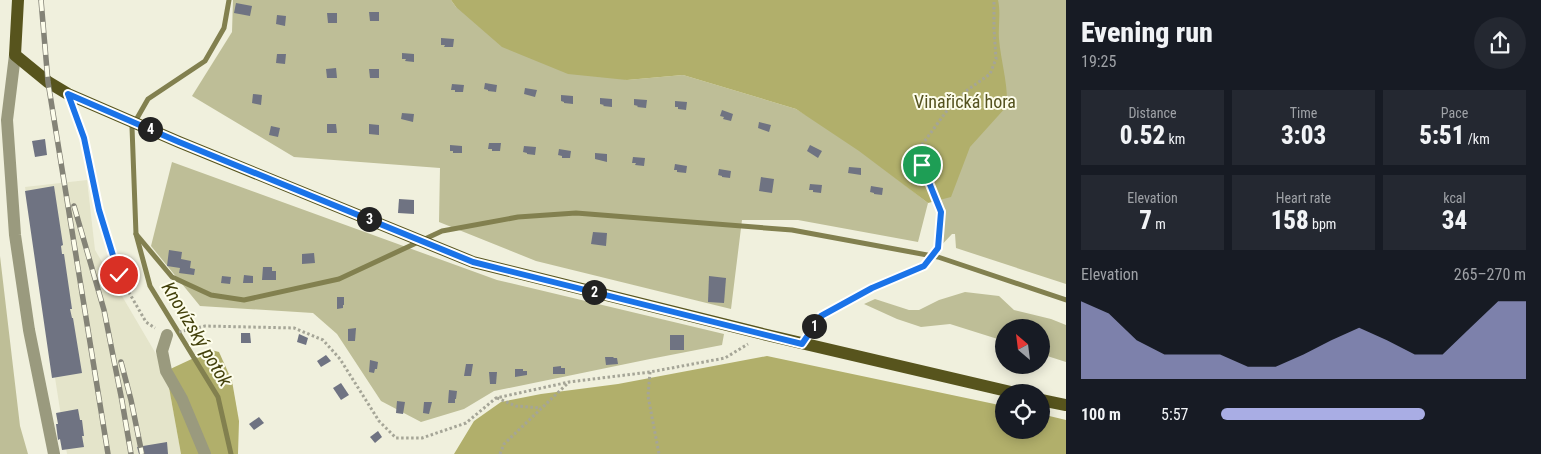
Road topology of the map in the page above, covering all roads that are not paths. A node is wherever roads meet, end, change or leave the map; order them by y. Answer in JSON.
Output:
{"nodes":[{"id":1,"x":18,"y":0,"type":"edge"},
{"id":2,"x":15,"y":55,"type":"junction"},
{"id":3,"x":167,"y":335,"type":"road end"},
{"id":4,"x":995,"y":388,"type":"edge"},
{"id":5,"x":1050,"y":402,"type":"edge"},
{"id":6,"x":1066,"y":405,"type":"edge"},
{"id":7,"x":54,"y":454,"type":"edge"},
{"id":8,"x":205,"y":454,"type":"edge"}],
"edges":[{"from":1,"to":2,"type":"main road"},
{"from":2,"to":4,"type":"main road"},
{"from":2,"to":7,"type":"street"},
{"from":3,"to":8,"type":"street"},
{"from":5,"to":6,"type":"main road"}]}
